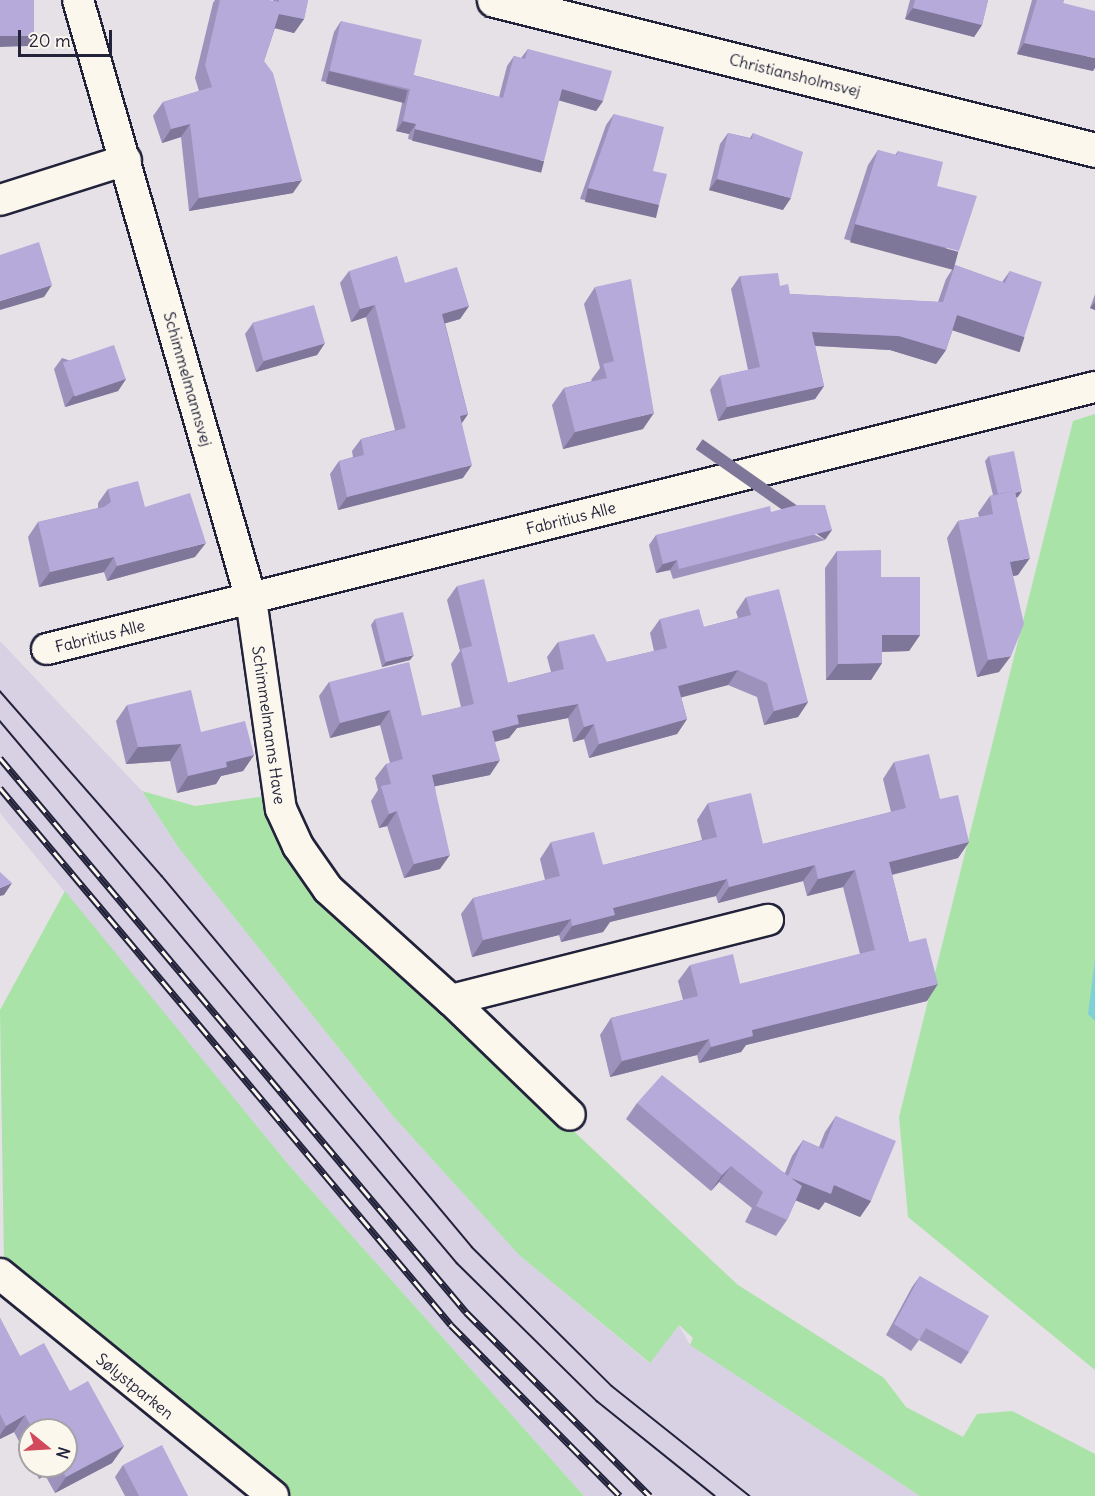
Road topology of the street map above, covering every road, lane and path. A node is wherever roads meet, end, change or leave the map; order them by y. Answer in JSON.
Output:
{"nodes":[{"id":1,"x":78,"y":0,"type":"edge"},
{"id":2,"x":494,"y":0,"type":"edge"},
{"id":3,"x":1095,"y":150,"type":"edge"},
{"id":4,"x":126,"y":160,"type":"junction"},
{"id":5,"x":0,"y":200,"type":"edge"},
{"id":6,"x":1095,"y":387,"type":"edge"},
{"id":7,"x":251,"y":599,"type":"junction"},
{"id":8,"x":47,"y":650,"type":"dead end"},
{"id":9,"x":768,"y":920,"type":"dead end"},
{"id":10,"x":451,"y":1000,"type":"junction"},
{"id":11,"x":570,"y":1115,"type":"dead end"},
{"id":12,"x":0,"y":1274,"type":"edge"},
{"id":13,"x":273,"y":1496,"type":"edge"}],
"edges":[{"from":1,"to":4,"type":"street","name":"Schimmelmannsvej"},
{"from":2,"to":3,"type":"street","name":"Christiansholmsvej"},
{"from":4,"to":5,"type":"street"},
{"from":4,"to":7,"type":"street","name":"Schimmelmannsvej"},
{"from":6,"to":7,"type":"street","name":"Fabritius Alle"},
{"from":7,"to":8,"type":"street","name":"Fabritius Alle"},
{"from":7,"to":10,"type":"street","name":"Schimmelmanns Have"},
{"from":9,"to":10,"type":"street"},
{"from":10,"to":11,"type":"street","name":"Schimmelmanns Have"},
{"from":12,"to":13,"type":"street","name":"Sølystparken"}]}
